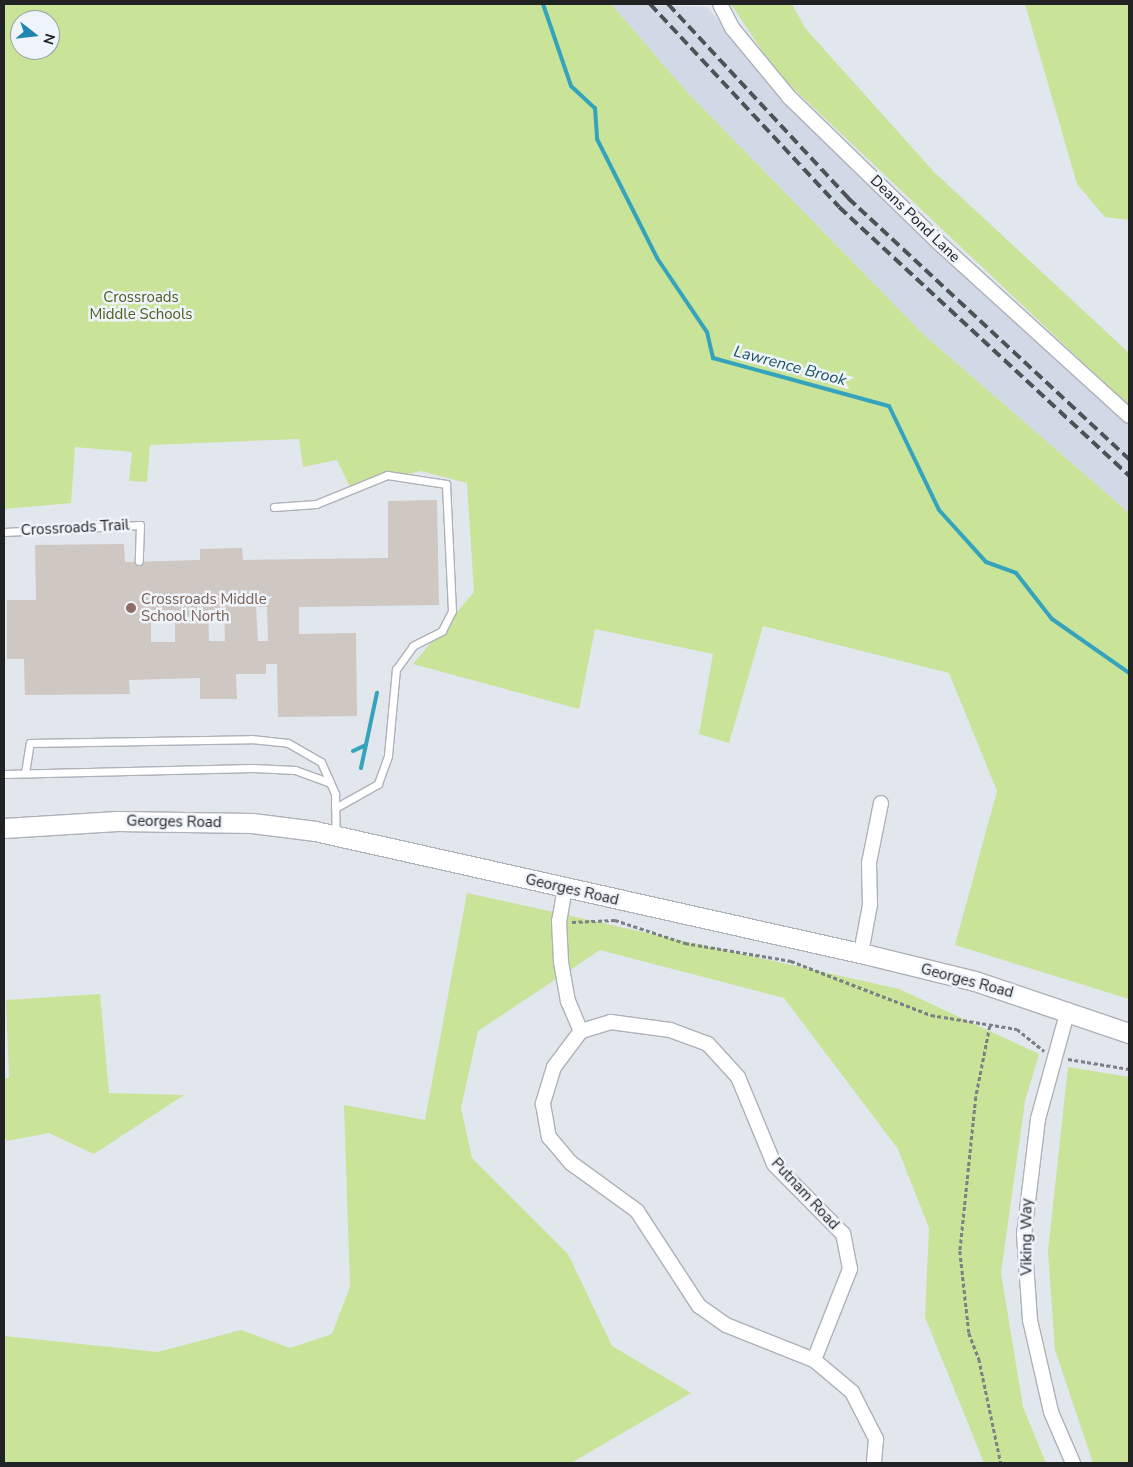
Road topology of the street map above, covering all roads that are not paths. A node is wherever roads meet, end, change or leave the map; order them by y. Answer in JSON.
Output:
{"nodes":[{"id":1,"x":720,"y":4,"type":"edge"},
{"id":2,"x":1129,"y":416,"type":"edge"},
{"id":3,"x":274,"y":507,"type":"dead end"},
{"id":4,"x":4,"y":532,"type":"edge"},
{"id":5,"x":139,"y":561,"type":"dead end"},
{"id":6,"x":26,"y":773,"type":"junction"},
{"id":7,"x":4,"y":774,"type":"edge"},
{"id":8,"x":330,"y":783,"type":"junction"},
{"id":9,"x":880,"y":804,"type":"dead end"},
{"id":10,"x":335,"y":808,"type":"junction"},
{"id":11,"x":4,"y":828,"type":"edge"},
{"id":12,"x":336,"y":836,"type":"junction"},
{"id":13,"x":565,"y":888,"type":"junction"},
{"id":14,"x":861,"y":953,"type":"junction"},
{"id":15,"x":1068,"y":1010,"type":"junction"},
{"id":16,"x":581,"y":1031,"type":"junction"},
{"id":17,"x":1129,"y":1033,"type":"edge"},
{"id":18,"x":814,"y":1360,"type":"junction"},
{"id":19,"x":874,"y":1463,"type":"edge"},
{"id":20,"x":1073,"y":1463,"type":"edge"}],
"edges":[{"from":1,"to":2,"type":"street","name":"Deans Pond Lane"},
{"from":3,"to":10,"type":"lane"},
{"from":4,"to":5,"type":"lane","name":"Crossroads Trail"},
{"from":6,"to":7,"type":"lane"},
{"from":6,"to":8,"type":"lane"},
{"from":6,"to":8,"type":"lane"},
{"from":8,"to":10,"type":"lane"},
{"from":9,"to":14,"type":"street"},
{"from":10,"to":12,"type":"lane"},
{"from":11,"to":12,"type":"street","name":"Georges Road"},
{"from":12,"to":13,"type":"street","name":"Georges Road"},
{"from":13,"to":14,"type":"street","name":"Georges Road"},
{"from":13,"to":16,"type":"street"},
{"from":14,"to":15,"type":"street","name":"Georges Road"},
{"from":15,"to":17,"type":"street","name":"Georges Road"},
{"from":15,"to":20,"type":"street","name":"Viking Way"},
{"from":16,"to":18,"type":"street"},
{"from":16,"to":18,"type":"street","name":"Putnam Road"},
{"from":18,"to":19,"type":"street"}]}
